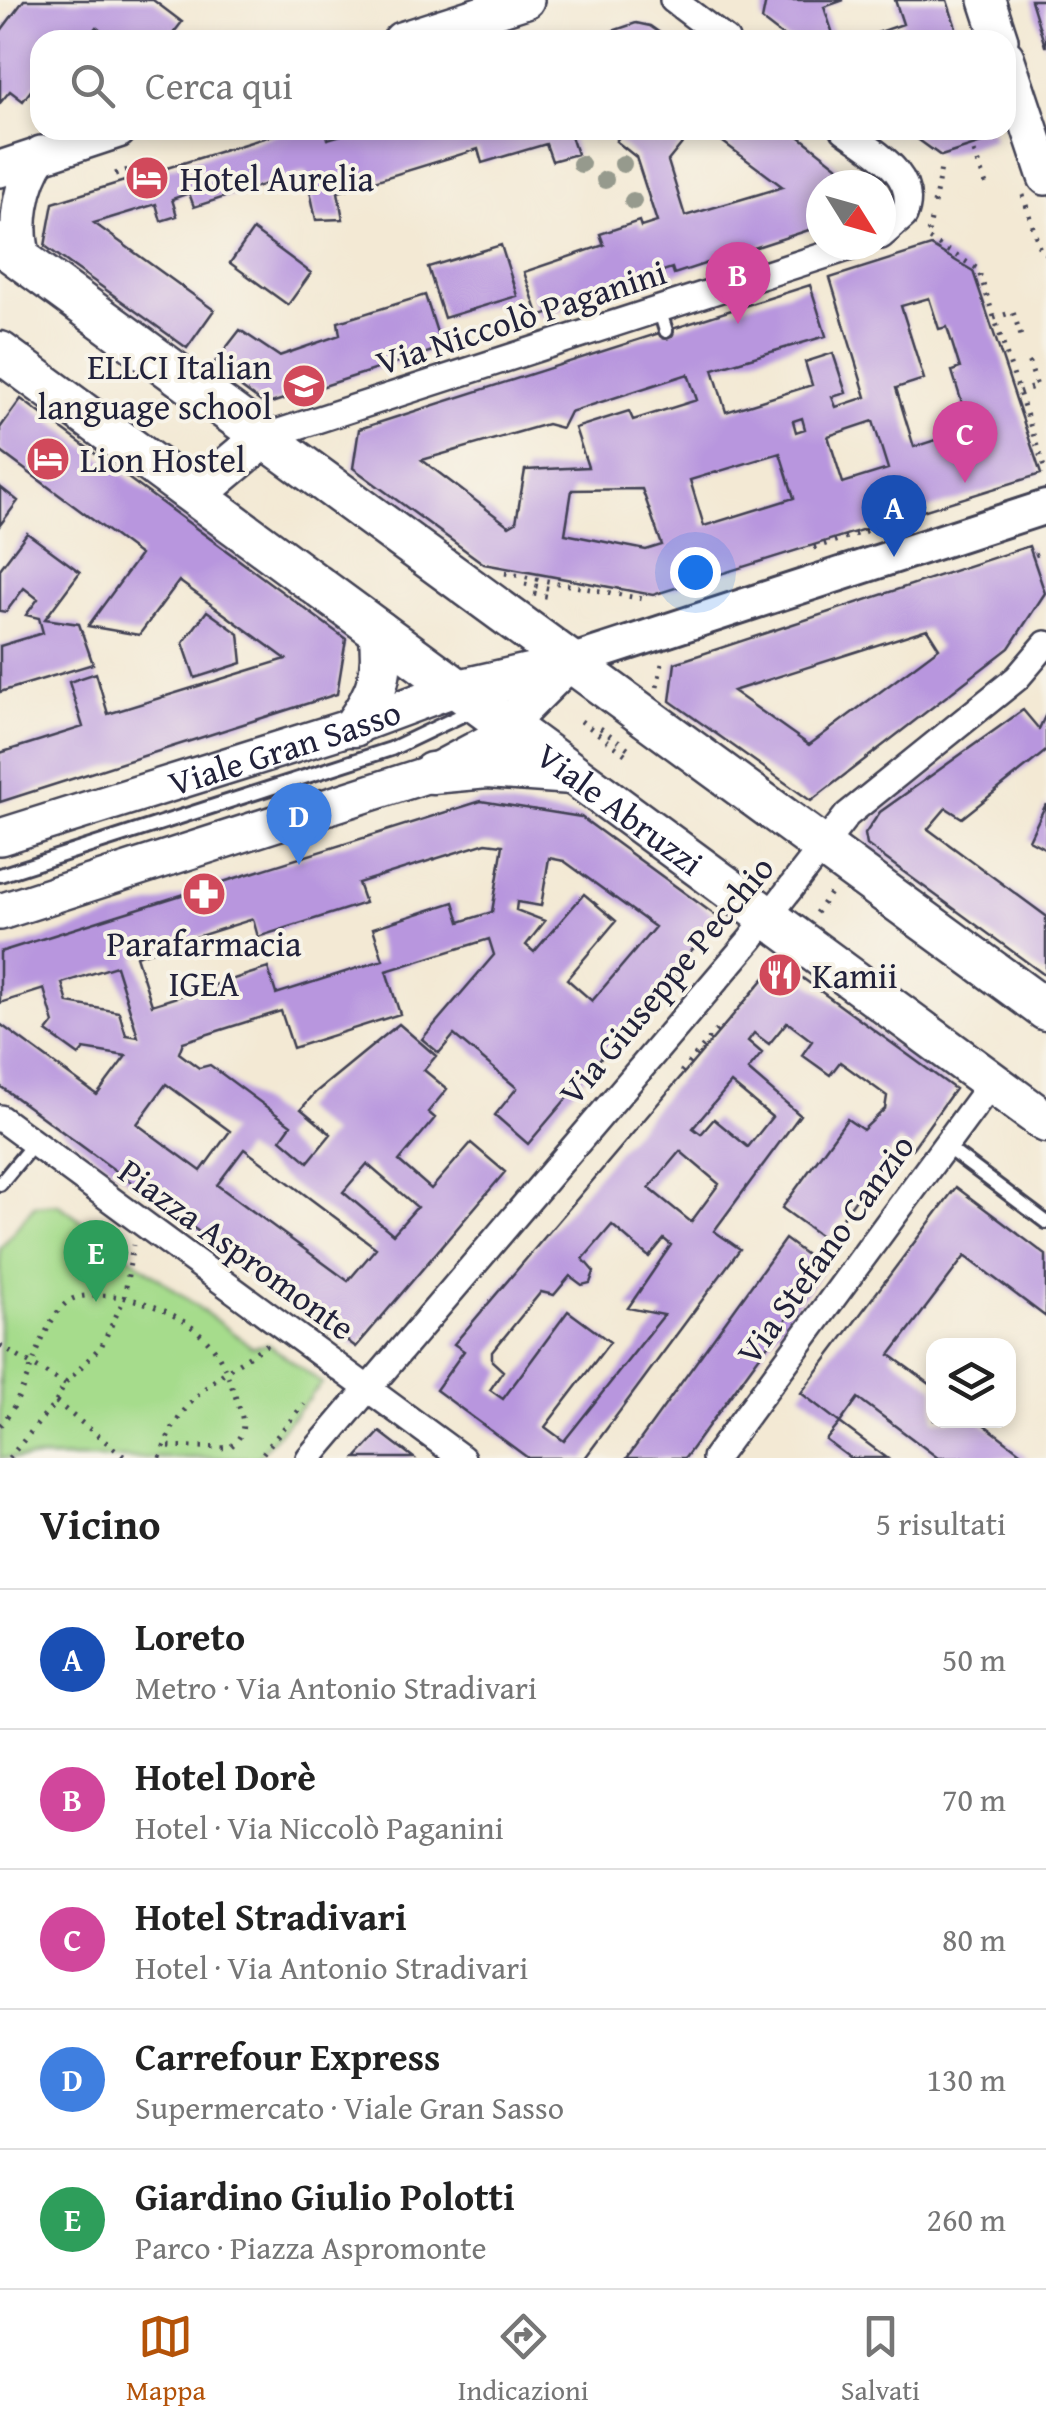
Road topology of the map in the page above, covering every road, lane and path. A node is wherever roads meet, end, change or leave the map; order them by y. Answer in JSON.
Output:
{"nodes":[{"id":1,"x":526,"y":0,"type":"edge"},
{"id":2,"x":673,"y":0,"type":"edge"},
{"id":3,"x":987,"y":0,"type":"edge"},
{"id":4,"x":491,"y":6,"type":"edge"},
{"id":5,"x":427,"y":30,"type":"edge"},
{"id":6,"x":713,"y":30,"type":"edge"},
{"id":7,"x":997,"y":30,"type":"edge"},
{"id":8,"x":1016,"y":87,"type":"edge"},
{"id":9,"x":86,"y":140,"type":"edge"},
{"id":10,"x":856,"y":140,"type":"edge"},
{"id":11,"x":974,"y":152,"type":"dead end"},
{"id":12,"x":42,"y":154,"type":"junction"},
{"id":13,"x":157,"y":161,"type":"dead end"},
{"id":14,"x":942,"y":163,"type":"dead end"},
{"id":15,"x":0,"y":168,"type":"edge"},
{"id":16,"x":892,"y":170,"type":"edge"},
{"id":17,"x":896,"y":173,"type":"edge"},
{"id":18,"x":115,"y":174,"type":"dead end"},
{"id":19,"x":1046,"y":177,"type":"edge"},
{"id":20,"x":988,"y":190,"type":"dead end"},
{"id":21,"x":896,"y":222,"type":"edge"},
{"id":22,"x":12,"y":253,"type":"edge"},
{"id":23,"x":818,"y":260,"type":"edge"},
{"id":24,"x":994,"y":318,"type":"junction"},
{"id":25,"x":1023,"y":342,"type":"dead end"},
{"id":26,"x":1028,"y":360,"type":"dead end"},
{"id":27,"x":5,"y":365,"type":"edge"},
{"id":28,"x":1019,"y":392,"type":"junction"},
{"id":29,"x":264,"y":437,"type":"junction"},
{"id":30,"x":1046,"y":472,"type":"edge"},
{"id":31,"x":195,"y":496,"type":"junction"},
{"id":32,"x":1046,"y":507,"type":"edge"},
{"id":33,"x":878,"y":528,"type":"dead end"},
{"id":34,"x":814,"y":548,"type":"dead end"},
{"id":35,"x":1046,"y":552,"type":"edge"},
{"id":36,"x":1035,"y":554,"type":"dead end"},
{"id":37,"x":500,"y":572,"type":"dead end"},
{"id":38,"x":524,"y":584,"type":"dead end"},
{"id":39,"x":526,"y":593,"type":"dead end"},
{"id":40,"x":648,"y":600,"type":"dead end"},
{"id":41,"x":379,"y":630,"type":"junction"},
{"id":42,"x":1046,"y":644,"type":"edge"},
{"id":43,"x":570,"y":662,"type":"junction"},
{"id":44,"x":662,"y":666,"type":"dead end"},
{"id":45,"x":657,"y":690,"type":"dead end"},
{"id":46,"x":482,"y":707,"type":"junction"},
{"id":47,"x":581,"y":721,"type":"dead end"},
{"id":48,"x":354,"y":726,"type":"junction"},
{"id":49,"x":599,"y":726,"type":"dead end"},
{"id":50,"x":432,"y":773,"type":"junction"},
{"id":51,"x":574,"y":774,"type":"junction"},
{"id":52,"x":0,"y":836,"type":"edge"},
{"id":53,"x":820,"y":845,"type":"junction"},
{"id":54,"x":0,"y":875,"type":"edge"},
{"id":55,"x":838,"y":883,"type":"dead end"},
{"id":56,"x":0,"y":912,"type":"edge"},
{"id":57,"x":813,"y":917,"type":"dead end"},
{"id":58,"x":768,"y":918,"type":"junction"},
{"id":59,"x":692,"y":956,"type":"dead end"},
{"id":60,"x":647,"y":1009,"type":"dead end"},
{"id":61,"x":1046,"y":1010,"type":"edge"},
{"id":62,"x":719,"y":1028,"type":"dead end"},
{"id":63,"x":682,"y":1072,"type":"dead end"},
{"id":64,"x":992,"y":1082,"type":"junction"},
{"id":65,"x":0,"y":1118,"type":"edge"},
{"id":66,"x":1046,"y":1122,"type":"edge"},
{"id":67,"x":34,"y":1143,"type":"junction"},
{"id":68,"x":944,"y":1146,"type":"junction"},
{"id":69,"x":0,"y":1184,"type":"edge"},
{"id":70,"x":1046,"y":1222,"type":"edge"},
{"id":71,"x":133,"y":1242,"type":"dead end"},
{"id":72,"x":124,"y":1299,"type":"junction"},
{"id":73,"x":271,"y":1344,"type":"dead end"},
{"id":74,"x":0,"y":1346,"type":"edge"},
{"id":75,"x":34,"y":1364,"type":"junction"},
{"id":76,"x":226,"y":1370,"type":"junction"},
{"id":77,"x":64,"y":1384,"type":"junction"},
{"id":78,"x":368,"y":1389,"type":"junction"},
{"id":79,"x":56,"y":1402,"type":"junction"},
{"id":80,"x":304,"y":1404,"type":"dead end"},
{"id":81,"x":0,"y":1426,"type":"edge"},
{"id":82,"x":164,"y":1446,"type":"junction"},
{"id":83,"x":263,"y":1453,"type":"dead end"},
{"id":84,"x":9,"y":1458,"type":"edge"},
{"id":85,"x":126,"y":1458,"type":"edge"},
{"id":86,"x":160,"y":1458,"type":"edge"},
{"id":87,"x":308,"y":1458,"type":"edge"},
{"id":88,"x":462,"y":1458,"type":"edge"},
{"id":89,"x":715,"y":1458,"type":"edge"}],
"edges":[{"from":1,"to":4,"type":"main road"},
{"from":2,"to":6,"type":"street"},
{"from":3,"to":7,"type":"main road"},
{"from":4,"to":5,"type":"main road"},
{"from":8,"to":19,"type":"main road"},
{"from":9,"to":12,"type":"main road"},
{"from":10,"to":16,"type":"street"},
{"from":11,"to":20,"type":"path"},
{"from":12,"to":15,"type":"main road"},
{"from":12,"to":22,"type":"main road"},
{"from":13,"to":18,"type":"path"},
{"from":14,"to":24,"type":"path"},
{"from":17,"to":21,"type":"street"},
{"from":22,"to":29,"type":"main road"},
{"from":23,"to":29,"type":"street","name":"Via Niccolò Paganini"},
{"from":24,"to":25,"type":"path"},
{"from":24,"to":28,"type":"path"},
{"from":26,"to":28,"type":"path"},
{"from":27,"to":31,"type":"main road","name":"Viale Abruzzi"},
{"from":28,"to":30,"type":"path"},
{"from":29,"to":31,"type":"main road"},
{"from":29,"to":43,"type":"main road"},
{"from":31,"to":41,"type":"main road","name":"Viale Abruzzi"},
{"from":32,"to":43,"type":"street"},
{"from":33,"to":34,"type":"path"},
{"from":35,"to":36,"type":"path"},
{"from":37,"to":40,"type":"path"},
{"from":38,"to":39,"type":"path"},
{"from":41,"to":46,"type":"main road","name":"Viale Abruzzi"},
{"from":41,"to":48,"type":"main road"},
{"from":42,"to":53,"type":"street","name":"Via Giuseppe Pecchio"},
{"from":43,"to":46,"type":"main road","name":"Viale Gran Sasso"},
{"from":43,"to":46,"type":"main road","name":"Viale Gran Sasso"},
{"from":43,"to":53,"type":"main road"},
{"from":44,"to":45,"type":"path"},
{"from":46,"to":48,"type":"main road","name":"Viale Gran Sasso"},
{"from":46,"to":50,"type":"main road","name":"Viale Gran Sasso"},
{"from":46,"to":51,"type":"main road","name":"Viale Abruzzi"},
{"from":46,"to":54,"type":"lane","name":"Viale Gran Sasso"},
{"from":47,"to":49,"type":"path"},
{"from":48,"to":52,"type":"main road","name":"Viale Gran Sasso"},
{"from":50,"to":51,"type":"main road"},
{"from":50,"to":56,"type":"main road","name":"Viale Gran Sasso"},
{"from":51,"to":58,"type":"main road","name":"Viale Abruzzi"},
{"from":53,"to":58,"type":"street","name":"Via Giuseppe Pecchio"},
{"from":53,"to":61,"type":"main road"},
{"from":55,"to":57,"type":"path"},
{"from":58,"to":64,"type":"main road","name":"Viale Abruzzi"},
{"from":58,"to":78,"type":"street","name":"Via Giuseppe Pecchio"},
{"from":59,"to":60,"type":"path"},
{"from":62,"to":63,"type":"path"},
{"from":64,"to":66,"type":"main road","name":"Viale Abruzzi"},
{"from":64,"to":68,"type":"street","name":"Via Stefano Canzio"},
{"from":65,"to":67,"type":"street","name":"Piazza Aspromonte"},
{"from":67,"to":69,"type":"lane"},
{"from":67,"to":78,"type":"street","name":"Piazza Aspromonte"},
{"from":68,"to":70,"type":"lane"},
{"from":68,"to":89,"type":"street","name":"Via Stefano Canzio"},
{"from":71,"to":72,"type":"path"},
{"from":72,"to":75,"type":"path"},
{"from":72,"to":76,"type":"path"},
{"from":72,"to":77,"type":"path"},
{"from":73,"to":76,"type":"path"},
{"from":74,"to":75,"type":"path"},
{"from":75,"to":77,"type":"path"},
{"from":75,"to":81,"type":"path"},
{"from":76,"to":82,"type":"path"},
{"from":76,"to":82,"type":"path"},
{"from":77,"to":79,"type":"path"},
{"from":78,"to":87,"type":"street","name":"Piazza Aspromonte"},
{"from":78,"to":88,"type":"street"},
{"from":79,"to":84,"type":"path"},
{"from":79,"to":85,"type":"path"},
{"from":80,"to":83,"type":"path"},
{"from":82,"to":86,"type":"path"}]}
